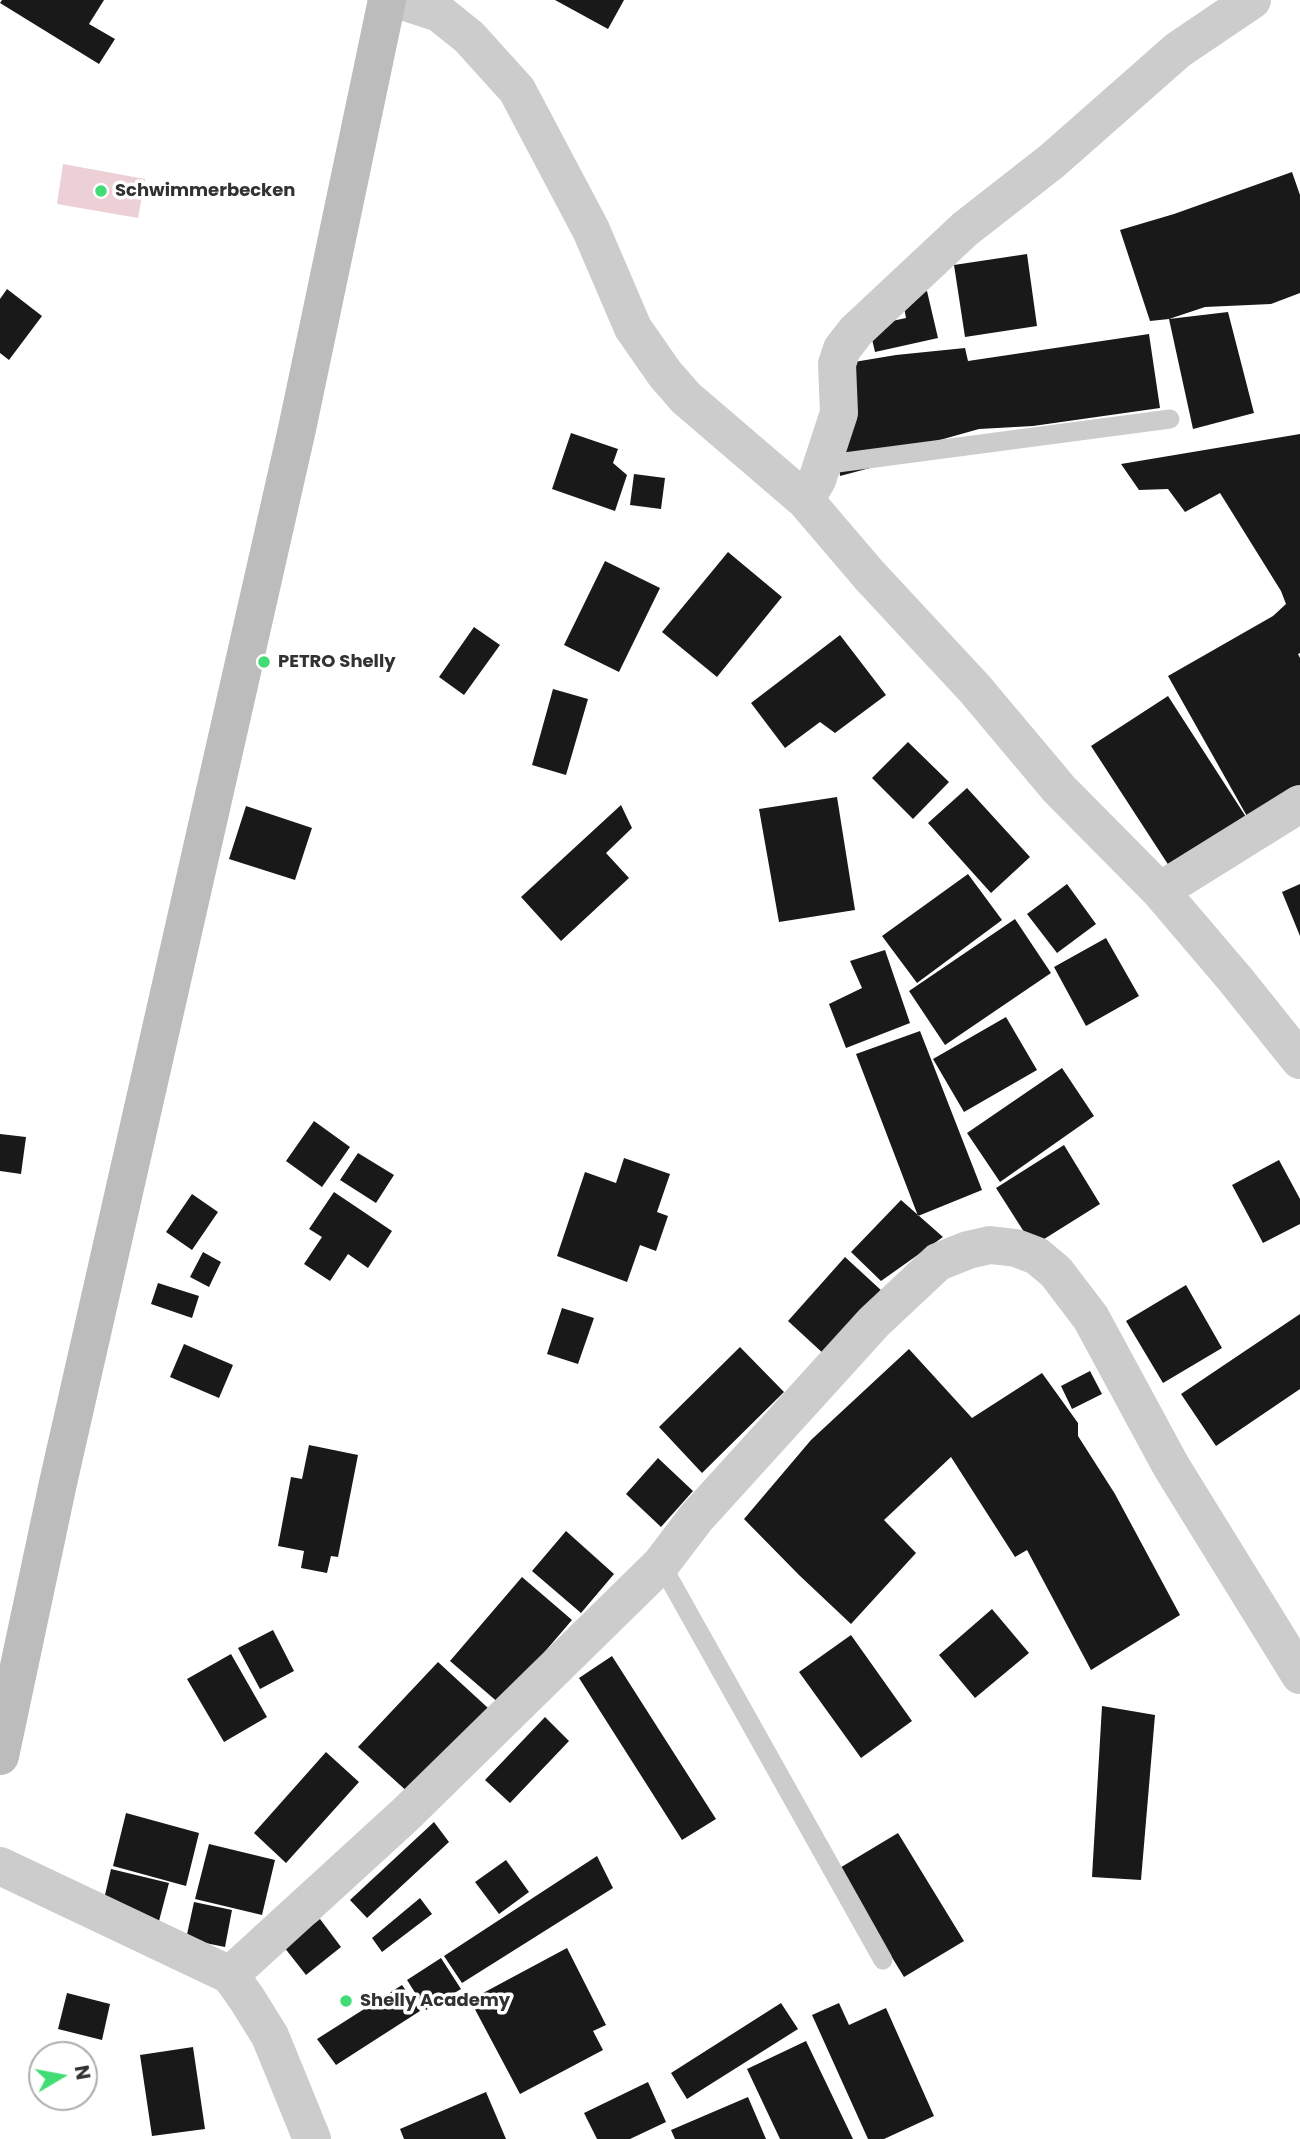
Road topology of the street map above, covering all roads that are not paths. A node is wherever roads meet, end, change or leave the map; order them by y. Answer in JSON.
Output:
{"nodes":[{"id":1,"x":387,"y":0,"type":"edge"},
{"id":2,"x":399,"y":0,"type":"edge"},
{"id":3,"x":1252,"y":0,"type":"edge"},
{"id":4,"x":1170,"y":419,"type":"dead end"},
{"id":5,"x":822,"y":465,"type":"junction"},
{"id":6,"x":805,"y":500,"type":"junction"},
{"id":7,"x":1300,"y":804,"type":"edge"},
{"id":8,"x":1160,"y":891,"type":"junction"},
{"id":9,"x":1300,"y":1059,"type":"edge"},
{"id":10,"x":661,"y":1564,"type":"junction"},
{"id":11,"x":1300,"y":1675,"type":"edge"},
{"id":12,"x":0,"y":1756,"type":"edge"},
{"id":13,"x":0,"y":1866,"type":"edge"},
{"id":14,"x":883,"y":1961,"type":"dead end"},
{"id":15,"x":230,"y":1975,"type":"junction"},
{"id":16,"x":312,"y":2139,"type":"edge"}],
"edges":[{"from":1,"to":12,"type":"street"},
{"from":2,"to":6,"type":"street"},
{"from":3,"to":5,"type":"street"},
{"from":4,"to":5,"type":"lane"},
{"from":5,"to":6,"type":"street"},
{"from":6,"to":8,"type":"street"},
{"from":7,"to":8,"type":"street"},
{"from":8,"to":9,"type":"street"},
{"from":10,"to":11,"type":"street"},
{"from":10,"to":14,"type":"lane"},
{"from":10,"to":15,"type":"street"},
{"from":13,"to":15,"type":"street"},
{"from":15,"to":16,"type":"street"}]}
